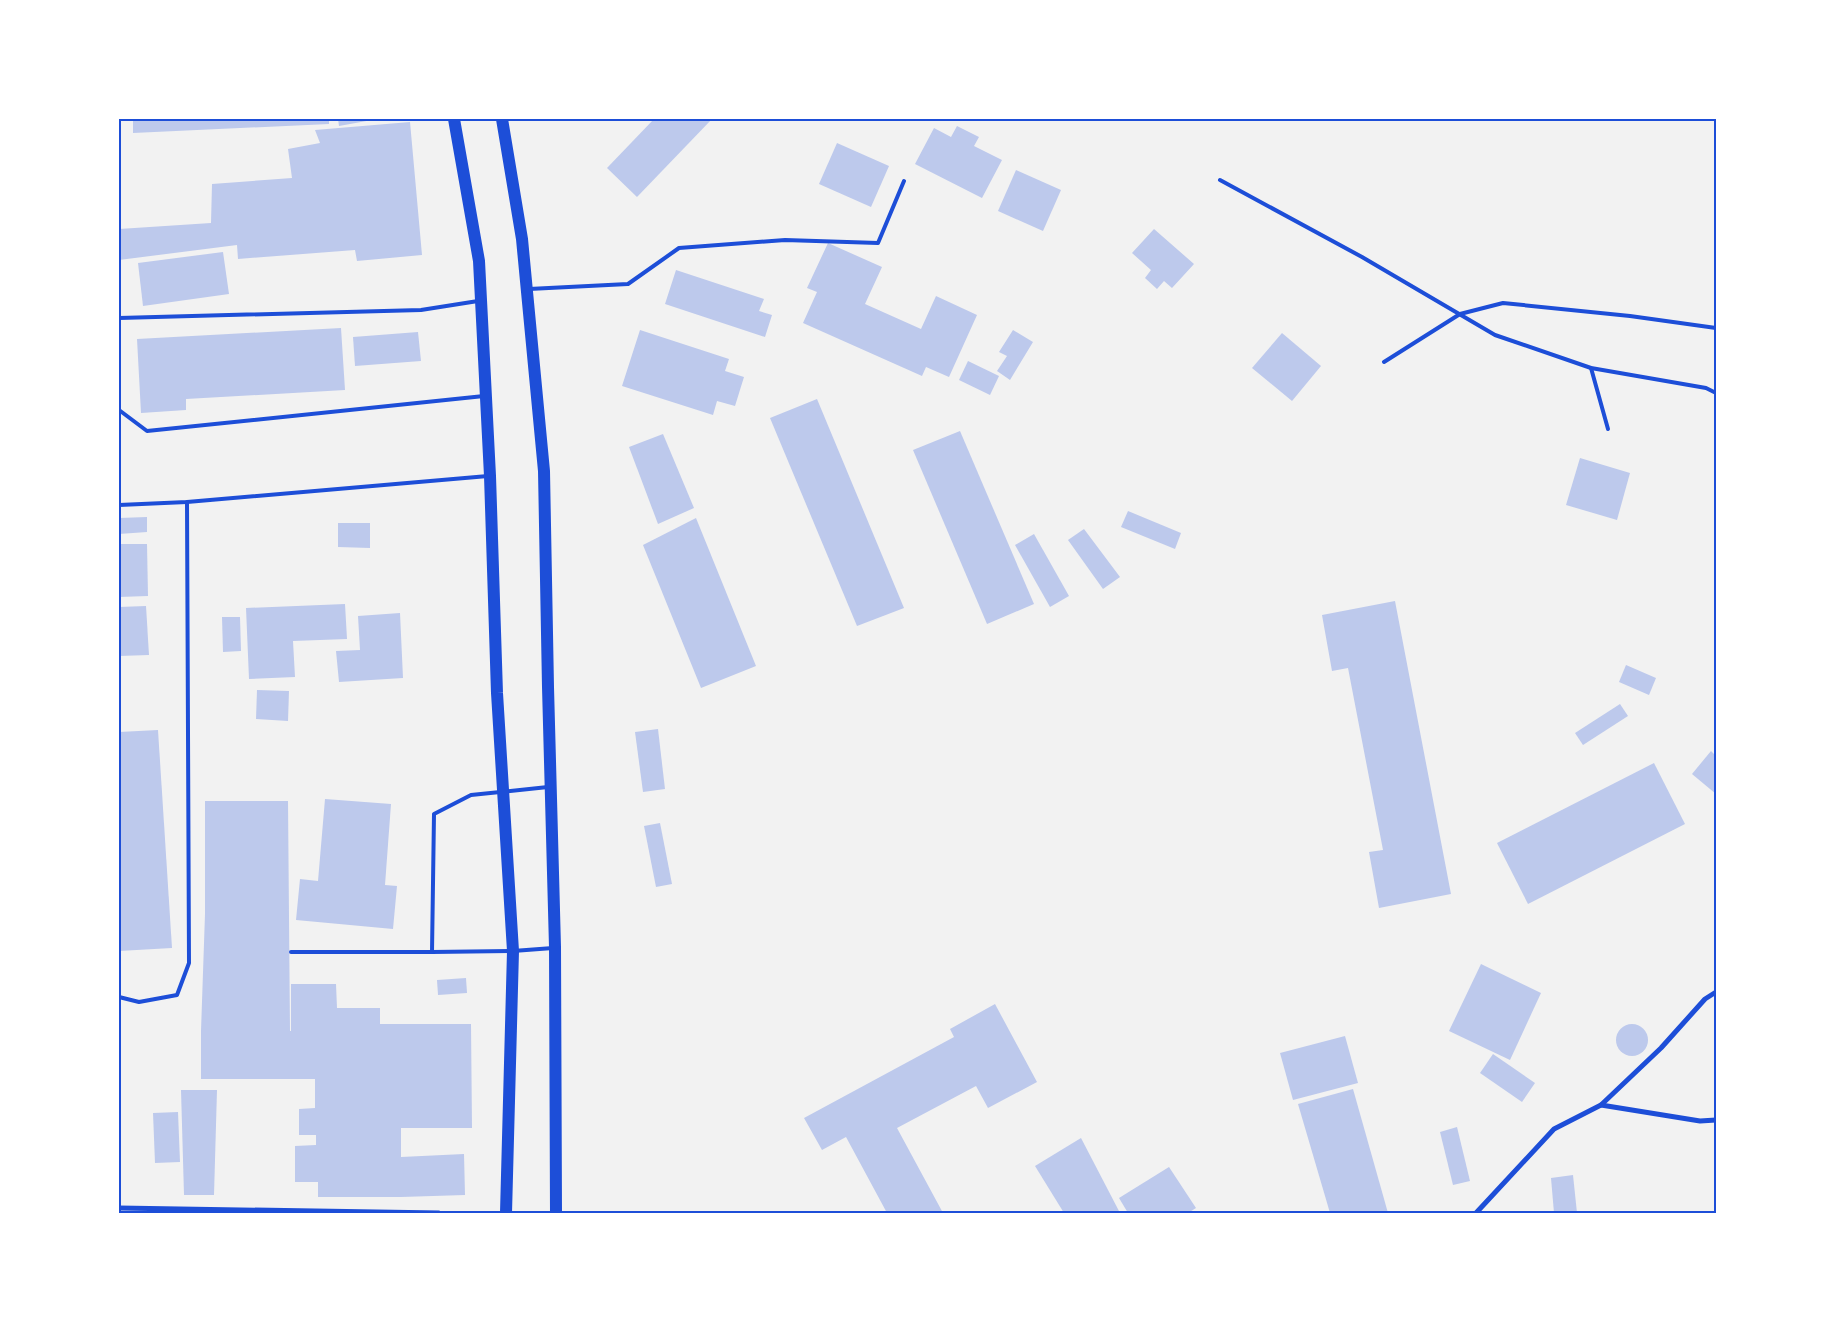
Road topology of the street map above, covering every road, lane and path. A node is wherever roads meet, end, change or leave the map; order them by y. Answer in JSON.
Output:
{"nodes":[{"id":1,"x":454,"y":119,"type":"edge"},
{"id":2,"x":502,"y":119,"type":"edge"},
{"id":3,"x":1220,"y":180,"type":"dead end"},
{"id":4,"x":904,"y":182,"type":"dead end"},
{"id":5,"x":526,"y":289,"type":"junction"},
{"id":6,"x":481,"y":301,"type":"junction"},
{"id":7,"x":1460,"y":314,"type":"junction"},
{"id":8,"x":119,"y":318,"type":"edge"},
{"id":9,"x":1716,"y":328,"type":"edge"},
{"id":10,"x":1384,"y":362,"type":"dead end"},
{"id":11,"x":1591,"y":368,"type":"junction"},
{"id":12,"x":1716,"y":393,"type":"edge"},
{"id":13,"x":486,"y":396,"type":"junction"},
{"id":14,"x":119,"y":410,"type":"edge"},
{"id":15,"x":1608,"y":429,"type":"dead end"},
{"id":16,"x":490,"y":476,"type":"junction"},
{"id":17,"x":187,"y":502,"type":"junction"},
{"id":18,"x":119,"y":505,"type":"edge"},
{"id":19,"x":550,"y":787,"type":"junction"},
{"id":20,"x":503,"y":793,"type":"junction"},
{"id":21,"x":555,"y":947,"type":"junction"},
{"id":22,"x":513,"y":951,"type":"junction"},
{"id":23,"x":291,"y":952,"type":"dead end"},
{"id":24,"x":432,"y":952,"type":"junction"},
{"id":25,"x":1716,"y":992,"type":"edge"},
{"id":26,"x":119,"y":997,"type":"edge"},
{"id":27,"x":1601,"y":1105,"type":"junction"},
{"id":28,"x":1716,"y":1120,"type":"edge"},
{"id":29,"x":119,"y":1208,"type":"edge"},
{"id":30,"x":439,"y":1213,"type":"edge"},
{"id":31,"x":506,"y":1213,"type":"edge"},
{"id":32,"x":556,"y":1213,"type":"edge"},
{"id":33,"x":1476,"y":1213,"type":"edge"}],
"edges":[{"from":1,"to":6,"type":"main road"},
{"from":2,"to":5,"type":"main road"},
{"from":3,"to":7,"type":"lane"},
{"from":4,"to":5,"type":"lane"},
{"from":5,"to":19,"type":"main road"},
{"from":6,"to":8,"type":"lane"},
{"from":6,"to":13,"type":"main road"},
{"from":7,"to":9,"type":"lane"},
{"from":7,"to":10,"type":"lane"},
{"from":7,"to":11,"type":"lane"},
{"from":11,"to":12,"type":"lane"},
{"from":11,"to":15,"type":"lane"},
{"from":13,"to":14,"type":"lane"},
{"from":13,"to":16,"type":"main road"},
{"from":16,"to":17,"type":"lane"},
{"from":16,"to":20,"type":"main road"},
{"from":17,"to":18,"type":"lane"},
{"from":17,"to":26,"type":"lane"},
{"from":19,"to":20,"type":"lane"},
{"from":19,"to":21,"type":"main road"},
{"from":20,"to":22,"type":"main road"},
{"from":20,"to":24,"type":"lane"},
{"from":21,"to":22,"type":"lane"},
{"from":21,"to":32,"type":"main road"},
{"from":22,"to":24,"type":"lane"},
{"from":22,"to":31,"type":"main road"},
{"from":23,"to":24,"type":"lane"},
{"from":25,"to":27,"type":"street"},
{"from":27,"to":28,"type":"street"},
{"from":27,"to":33,"type":"street"},
{"from":29,"to":30,"type":"street"}]}
